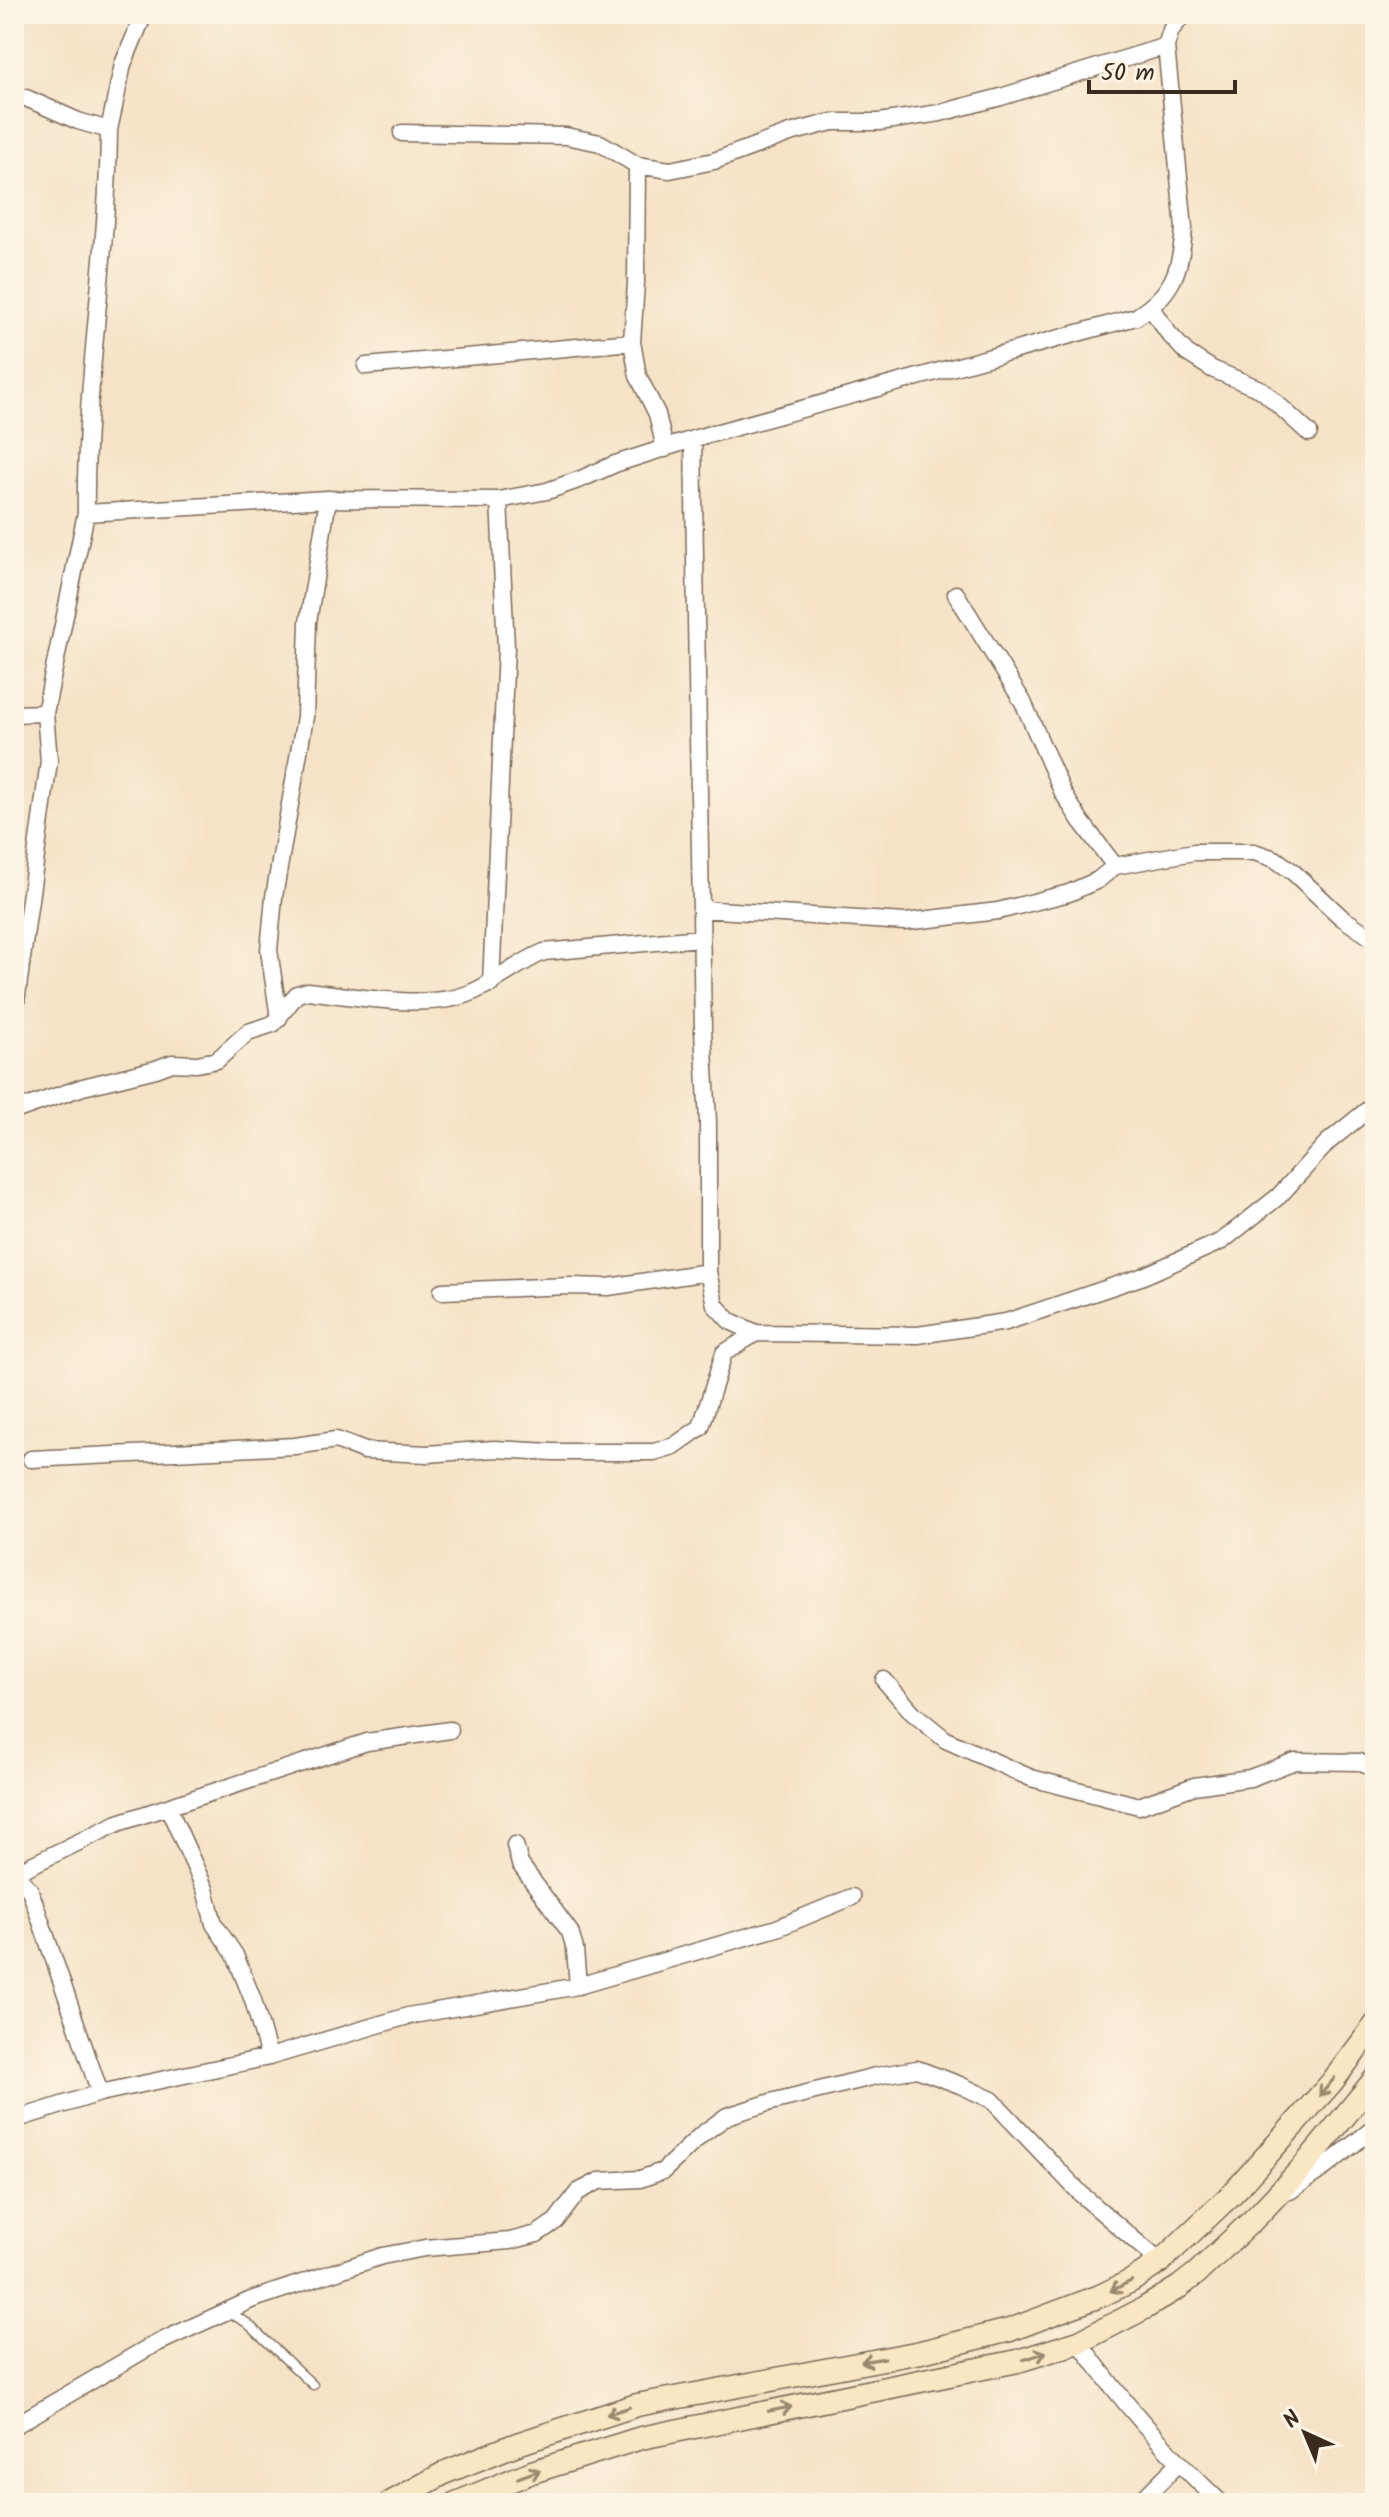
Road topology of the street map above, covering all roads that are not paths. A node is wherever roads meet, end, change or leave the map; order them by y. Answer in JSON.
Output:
{"nodes":[{"id":1,"x":144,"y":14,"type":"edge"},
{"id":2,"x":1184,"y":14,"type":"edge"},
{"id":3,"x":1166,"y":46,"type":"junction"},
{"id":4,"x":14,"y":97,"type":"edge"},
{"id":5,"x":109,"y":130,"type":"junction"},
{"id":6,"x":402,"y":133,"type":"dead end"},
{"id":7,"x":637,"y":165,"type":"junction"},
{"id":8,"x":1151,"y":308,"type":"junction"},
{"id":9,"x":632,"y":342,"type":"junction"},
{"id":10,"x":366,"y":366,"type":"dead end"},
{"id":11,"x":1309,"y":433,"type":"dead end"},
{"id":12,"x":693,"y":439,"type":"junction"},
{"id":13,"x":665,"y":449,"type":"junction"},
{"id":14,"x":328,"y":499,"type":"junction"},
{"id":15,"x":499,"y":500,"type":"junction"},
{"id":16,"x":86,"y":513,"type":"junction"},
{"id":17,"x":956,"y":594,"type":"dead end"},
{"id":18,"x":45,"y":713,"type":"junction"},
{"id":19,"x":14,"y":714,"type":"edge"},
{"id":20,"x":1115,"y":866,"type":"junction"},
{"id":21,"x":701,"y":909,"type":"junction"},
{"id":22,"x":701,"y":938,"type":"junction"},
{"id":23,"x":1375,"y":940,"type":"edge"},
{"id":24,"x":491,"y":984,"type":"junction"},
{"id":25,"x":14,"y":1017,"type":"edge"},
{"id":26,"x":279,"y":1018,"type":"junction"},
{"id":27,"x":1375,"y":1104,"type":"edge"},
{"id":28,"x":14,"y":1111,"type":"edge"},
{"id":29,"x":708,"y":1272,"type":"junction"},
{"id":30,"x":442,"y":1291,"type":"dead end"},
{"id":31,"x":756,"y":1333,"type":"junction"},
{"id":32,"x":31,"y":1459,"type":"dead end"},
{"id":33,"x":884,"y":1680,"type":"dead end"},
{"id":34,"x":450,"y":1730,"type":"dead end"},
{"id":35,"x":1375,"y":1769,"type":"edge"},
{"id":36,"x":168,"y":1807,"type":"junction"},
{"id":37,"x":515,"y":1845,"type":"dead end"},
{"id":38,"x":14,"y":1873,"type":"edge"},
{"id":39,"x":852,"y":1897,"type":"dead end"},
{"id":40,"x":578,"y":1986,"type":"junction"},
{"id":41,"x":1375,"y":2025,"type":"edge"},
{"id":42,"x":269,"y":2057,"type":"junction"},
{"id":43,"x":1375,"y":2079,"type":"edge"},
{"id":44,"x":100,"y":2093,"type":"junction"},
{"id":45,"x":14,"y":2120,"type":"edge"},
{"id":46,"x":1375,"y":2127,"type":"edge"},
{"id":47,"x":1258,"y":2215,"type":"junction"},
{"id":48,"x":1160,"y":2262,"type":"junction"},
{"id":49,"x":227,"y":2311,"type":"junction"},
{"id":50,"x":1079,"y":2342,"type":"junction"},
{"id":51,"x":313,"y":2385,"type":"dead end"},
{"id":52,"x":14,"y":2426,"type":"edge"},
{"id":53,"x":1178,"y":2464,"type":"junction"},
{"id":54,"x":390,"y":2503,"type":"edge"},
{"id":55,"x":456,"y":2503,"type":"edge"},
{"id":56,"x":1139,"y":2503,"type":"edge"},
{"id":57,"x":1221,"y":2503,"type":"edge"}],
"edges":[{"from":1,"to":5,"type":"street"},
{"from":2,"to":3,"type":"street"},
{"from":3,"to":7,"type":"street"},
{"from":3,"to":8,"type":"street"},
{"from":4,"to":5,"type":"street"},
{"from":5,"to":16,"type":"street"},
{"from":6,"to":7,"type":"street"},
{"from":7,"to":9,"type":"street"},
{"from":8,"to":11,"type":"street"},
{"from":8,"to":12,"type":"street"},
{"from":9,"to":10,"type":"street"},
{"from":9,"to":13,"type":"street"},
{"from":12,"to":13,"type":"street"},
{"from":12,"to":21,"type":"street"},
{"from":13,"to":15,"type":"street"},
{"from":14,"to":15,"type":"street"},
{"from":14,"to":16,"type":"street"},
{"from":14,"to":26,"type":"street"},
{"from":15,"to":24,"type":"street"},
{"from":16,"to":18,"type":"street"},
{"from":17,"to":20,"type":"street"},
{"from":18,"to":19,"type":"street"},
{"from":18,"to":25,"type":"street"},
{"from":20,"to":21,"type":"street"},
{"from":20,"to":23,"type":"street"},
{"from":21,"to":22,"type":"street"},
{"from":22,"to":24,"type":"street"},
{"from":22,"to":29,"type":"street"},
{"from":24,"to":26,"type":"street"},
{"from":26,"to":28,"type":"street"},
{"from":27,"to":31,"type":"street"},
{"from":29,"to":30,"type":"street"},
{"from":29,"to":31,"type":"street"},
{"from":31,"to":32,"type":"street"},
{"from":33,"to":35,"type":"street"},
{"from":34,"to":36,"type":"street"},
{"from":36,"to":38,"type":"street"},
{"from":36,"to":42,"type":"street"},
{"from":37,"to":40,"type":"street"},
{"from":38,"to":44,"type":"street"},
{"from":39,"to":40,"type":"street"},
{"from":40,"to":42,"type":"street"},
{"from":41,"to":48,"type":"street","one_way":true},
{"from":42,"to":44,"type":"street"},
{"from":43,"to":47,"type":"street"},
{"from":44,"to":45,"type":"street"},
{"from":46,"to":47,"type":"street"},
{"from":47,"to":50,"type":"street"},
{"from":48,"to":49,"type":"street"},
{"from":48,"to":54,"type":"street","one_way":true},
{"from":49,"to":51,"type":"lane"},
{"from":49,"to":52,"type":"street"},
{"from":50,"to":53,"type":"street"},
{"from":55,"to":50,"type":"street","one_way":true},
{"from":53,"to":56,"type":"street"},
{"from":53,"to":57,"type":"street"}]}
